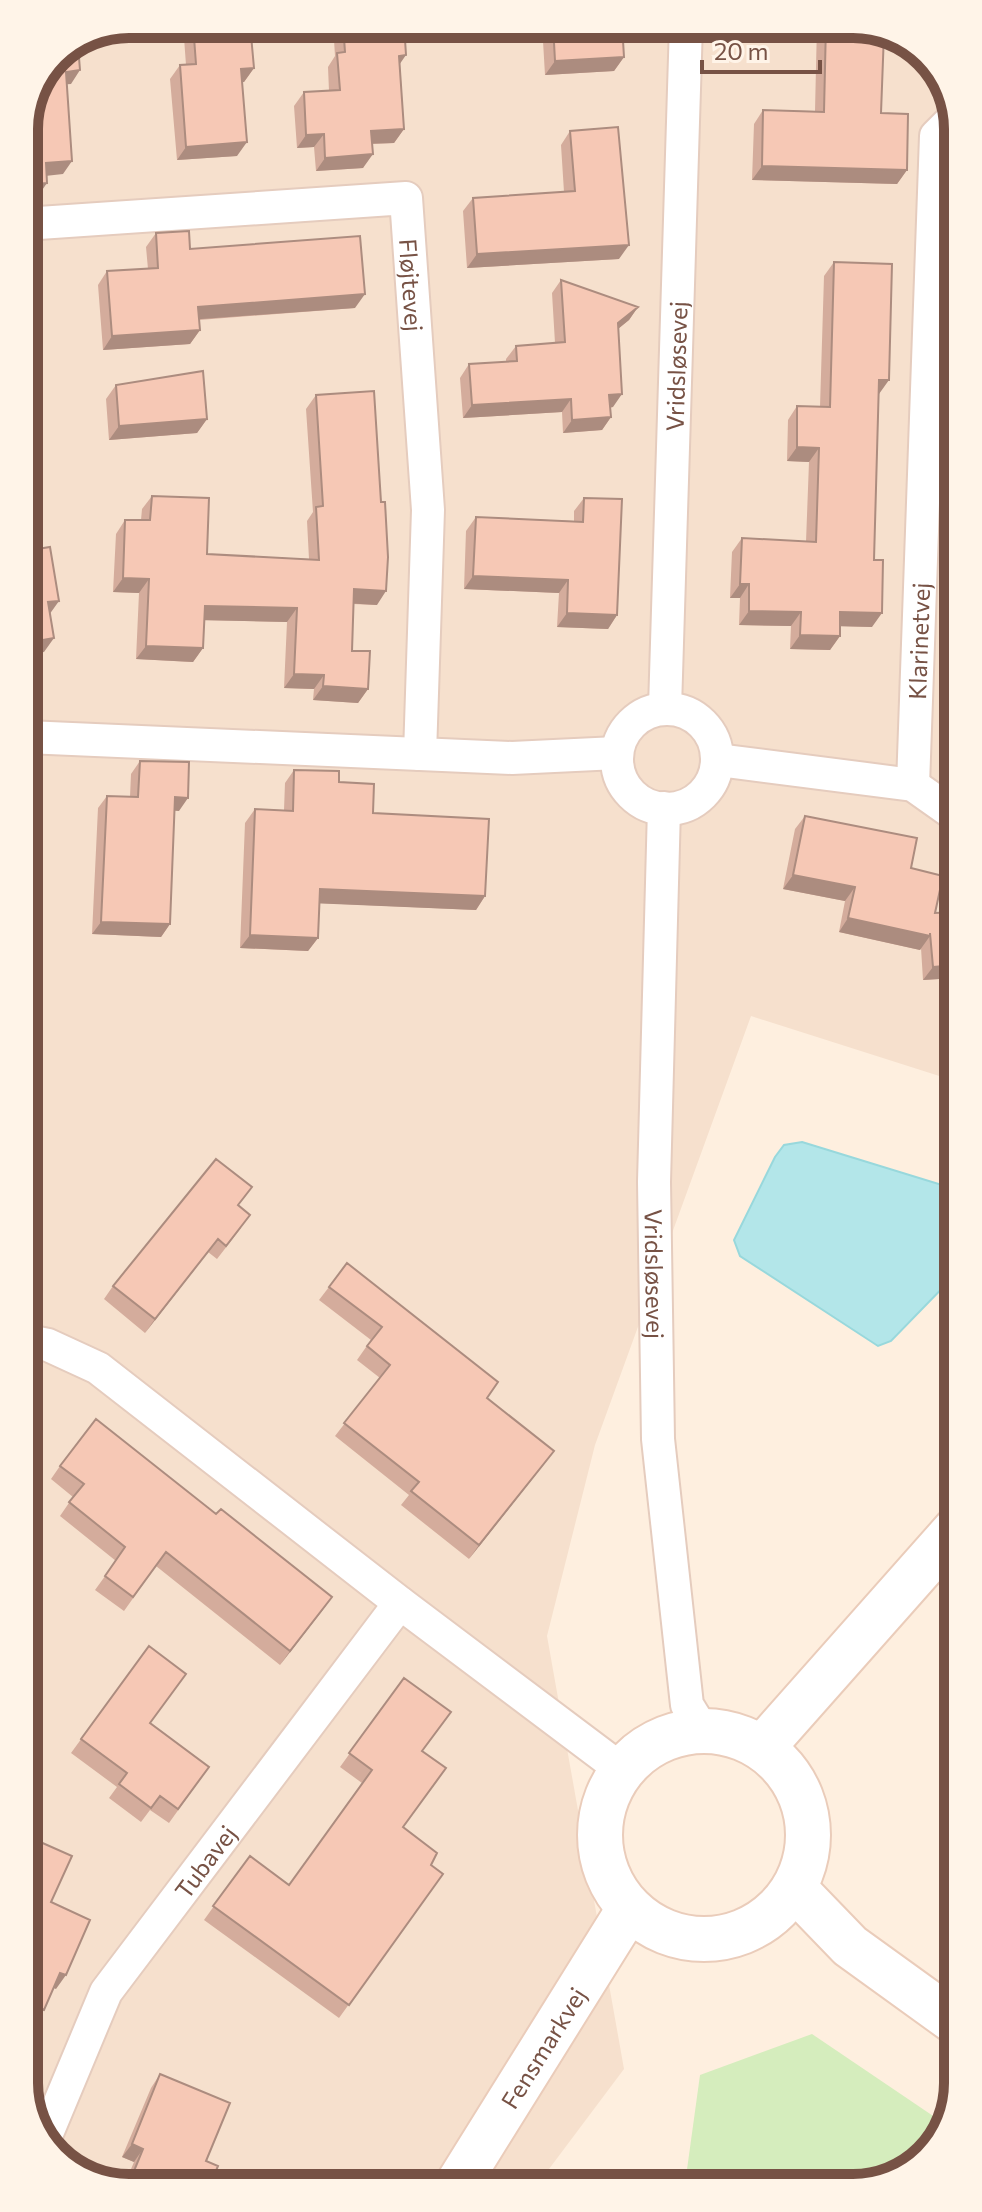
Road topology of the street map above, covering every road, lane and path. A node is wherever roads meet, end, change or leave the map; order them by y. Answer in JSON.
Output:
{"nodes":[{"id":1,"x":686,"y":38,"type":"edge"},
{"id":2,"x":944,"y":128,"type":"edge"},
{"id":3,"x":38,"y":223,"type":"edge"},
{"id":4,"x":665,"y":708,"type":"junction"},
{"id":5,"x":38,"y":738,"type":"edge"},
{"id":6,"x":617,"y":753,"type":"junction"},
{"id":7,"x":420,"y":754,"type":"junction"},
{"id":8,"x":718,"y":760,"type":"junction"},
{"id":9,"x":913,"y":785,"type":"junction"},
{"id":10,"x":944,"y":807,"type":"edge"},
{"id":11,"x":664,"y":808,"type":"junction"},
{"id":12,"x":38,"y":1343,"type":"edge"},
{"id":13,"x":944,"y":1543,"type":"edge"},
{"id":14,"x":400,"y":1603,"type":"junction"},
{"id":15,"x":703,"y":1731,"type":"junction"},
{"id":16,"x":762,"y":1748,"type":"junction"},
{"id":17,"x":622,"y":1770,"type":"junction"},
{"id":18,"x":794,"y":1888,"type":"junction"},
{"id":19,"x":629,"y":1909,"type":"junction"},
{"id":20,"x":944,"y":2014,"type":"edge"},
{"id":21,"x":49,"y":2127,"type":"edge"},
{"id":22,"x":464,"y":2174,"type":"edge"}],
"edges":[{"from":1,"to":4,"type":"street","name":"Vridsløsevej"},
{"from":2,"to":9,"type":"street","name":"Klarinetvej"},
{"from":3,"to":7,"type":"street","name":"Fløjtevej"},
{"from":4,"to":6,"type":"street"},
{"from":4,"to":8,"type":"street"},
{"from":5,"to":7,"type":"street"},
{"from":6,"to":7,"type":"street"},
{"from":6,"to":11,"type":"street"},
{"from":8,"to":9,"type":"street"},
{"from":8,"to":11,"type":"street"},
{"from":9,"to":10,"type":"street"},
{"from":11,"to":15,"type":"street","name":"Vridsløsevej"},
{"from":12,"to":14,"type":"street"},
{"from":13,"to":16,"type":"street"},
{"from":14,"to":17,"type":"street"},
{"from":14,"to":21,"type":"street","name":"Tubavej"},
{"from":15,"to":16,"type":"street"},
{"from":15,"to":17,"type":"street"},
{"from":16,"to":18,"type":"street"},
{"from":17,"to":19,"type":"street"},
{"from":18,"to":19,"type":"street"},
{"from":18,"to":20,"type":"street"},
{"from":19,"to":22,"type":"street","name":"Fensmarkvej"}]}
